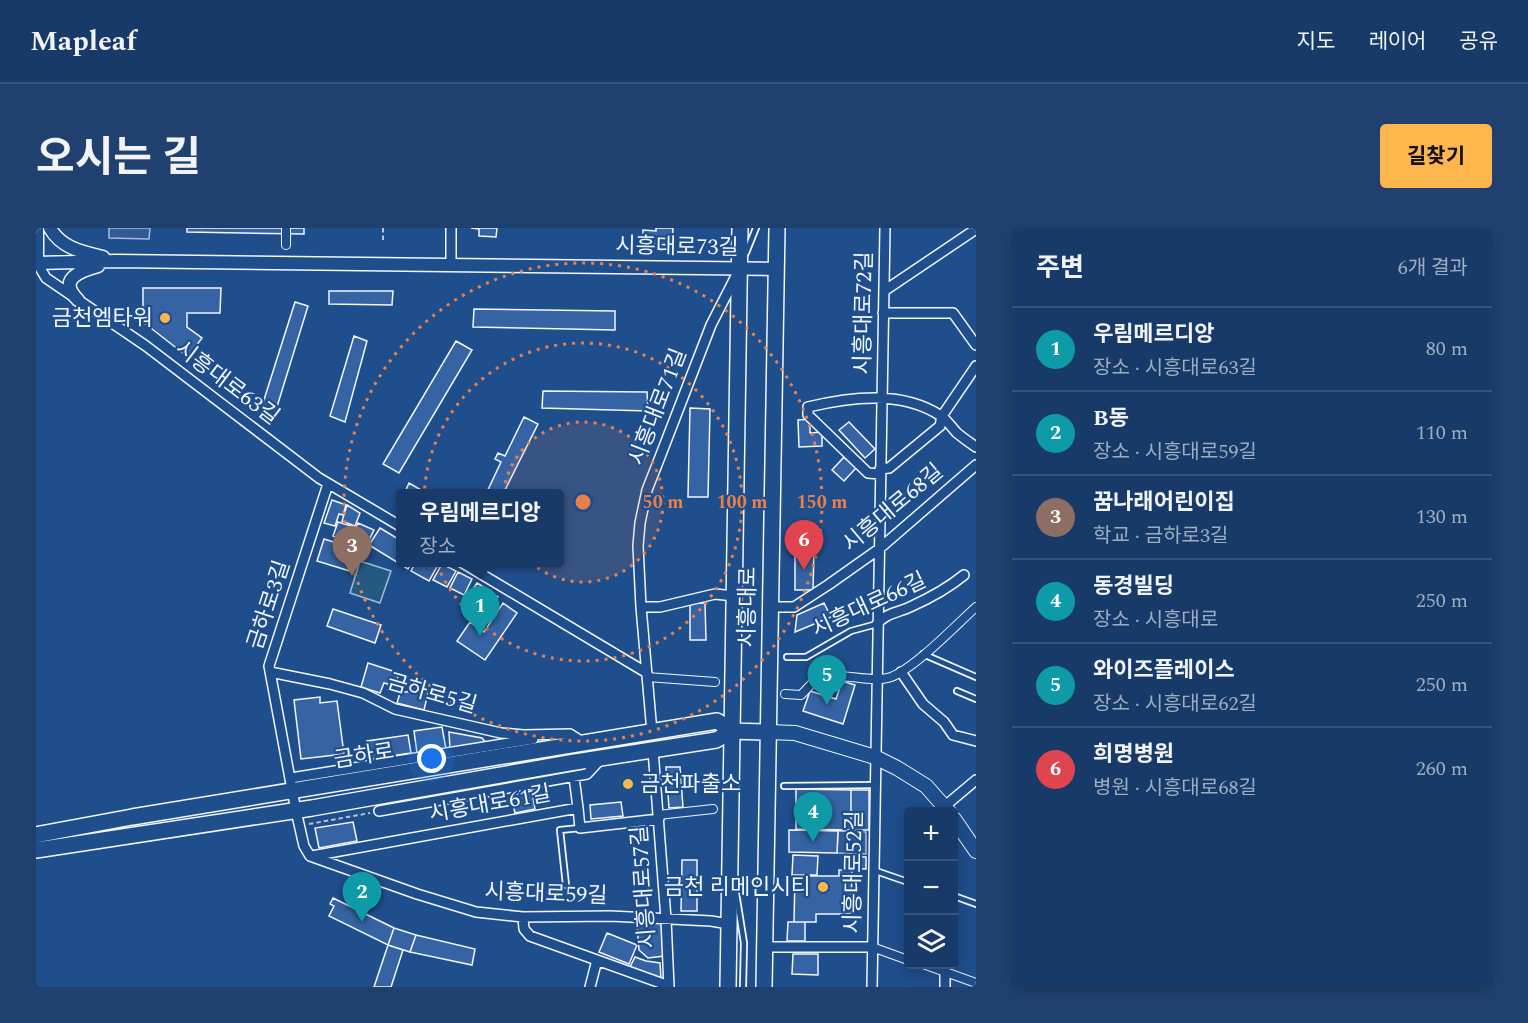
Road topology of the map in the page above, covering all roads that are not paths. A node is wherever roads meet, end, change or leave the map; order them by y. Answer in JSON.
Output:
{"nodes":[{"id":1,"x":37,"y":228,"type":"edge"},
{"id":2,"x":50,"y":228,"type":"edge"},
{"id":3,"x":286,"y":228,"type":"edge"},
{"id":4,"x":451,"y":228,"type":"edge"},
{"id":5,"x":740,"y":228,"type":"edge"},
{"id":6,"x":756,"y":228,"type":"edge"},
{"id":7,"x":777,"y":228,"type":"edge"},
{"id":8,"x":885,"y":228,"type":"edge"},
{"id":9,"x":976,"y":229,"type":"edge"},
{"id":10,"x":286,"y":245,"type":"dead end"},
{"id":11,"x":116,"y":261,"type":"junction"},
{"id":12,"x":38,"y":262,"type":"edge"},
{"id":13,"x":451,"y":265,"type":"junction"},
{"id":14,"x":739,"y":269,"type":"junction"},
{"id":15,"x":776,"y":269,"type":"junction"},
{"id":16,"x":884,"y":291,"type":"junction"},
{"id":17,"x":78,"y":300,"type":"junction"},
{"id":18,"x":883,"y":313,"type":"junction"},
{"id":19,"x":976,"y":345,"type":"edge"},
{"id":20,"x":976,"y":366,"type":"edge"},
{"id":21,"x":882,"y":399,"type":"junction"},
{"id":22,"x":942,"y":416,"type":"junction"},
{"id":23,"x":976,"y":447,"type":"edge"},
{"id":24,"x":976,"y":465,"type":"edge"},
{"id":25,"x":880,"y":471,"type":"junction"},
{"id":26,"x":328,"y":484,"type":"junction"},
{"id":27,"x":396,"y":524,"type":"edge"},
{"id":28,"x":879,"y":549,"type":"junction"},
{"id":29,"x":469,"y":567,"type":"edge"},
{"id":30,"x":964,"y":575,"type":"dead end"},
{"id":31,"x":734,"y":596,"type":"junction"},
{"id":32,"x":641,"y":607,"type":"junction"},
{"id":33,"x":770,"y":607,"type":"junction"},
{"id":34,"x":976,"y":607,"type":"edge"},
{"id":35,"x":877,"y":624,"type":"junction"},
{"id":36,"x":924,"y":654,"type":"junction"},
{"id":37,"x":787,"y":657,"type":"dead end"},
{"id":38,"x":270,"y":672,"type":"junction"},
{"id":39,"x":901,"y":672,"type":"junction"},
{"id":40,"x":647,"y":675,"type":"junction"},
{"id":41,"x":976,"y":677,"type":"edge"},
{"id":42,"x":876,"y":679,"type":"junction"},
{"id":43,"x":715,"y":682,"type":"dead end"},
{"id":44,"x":957,"y":691,"type":"dead end"},
{"id":45,"x":785,"y":694,"type":"dead end"},
{"id":46,"x":976,"y":699,"type":"edge"},
{"id":47,"x":732,"y":731,"type":"junction"},
{"id":48,"x":652,"y":732,"type":"junction"},
{"id":49,"x":768,"y":732,"type":"junction"},
{"id":50,"x":556,"y":735,"type":"junction"},
{"id":51,"x":976,"y":741,"type":"edge"},
{"id":52,"x":584,"y":743,"type":"junction"},
{"id":53,"x":653,"y":750,"type":"junction"},
{"id":54,"x":602,"y":758,"type":"junction"},
{"id":55,"x":875,"y":758,"type":"junction"},
{"id":56,"x":574,"y":777,"type":"junction"},
{"id":57,"x":976,"y":780,"type":"edge"},
{"id":58,"x":292,"y":784,"type":"junction"},
{"id":59,"x":874,"y":785,"type":"junction"},
{"id":60,"x":784,"y":786,"type":"dead end"},
{"id":61,"x":945,"y":807,"type":"edge"},
{"id":62,"x":949,"y":807,"type":"edge"},
{"id":63,"x":578,"y":808,"type":"junction"},
{"id":64,"x":713,"y":809,"type":"dead end"},
{"id":65,"x":296,"y":811,"type":"junction"},
{"id":66,"x":379,"y":811,"type":"road end"},
{"id":67,"x":658,"y":817,"type":"junction"},
{"id":68,"x":958,"y":824,"type":"edge"},
{"id":69,"x":580,"y":828,"type":"junction"},
{"id":70,"x":36,"y":835,"type":"edge"},
{"id":71,"x":974,"y":844,"type":"edge"},
{"id":72,"x":36,"y":850,"type":"edge"},
{"id":73,"x":730,"y":852,"type":"junction"},
{"id":74,"x":310,"y":856,"type":"junction"},
{"id":75,"x":873,"y":870,"type":"junction"},
{"id":76,"x":904,"y":880,"type":"edge"},
{"id":77,"x":566,"y":885,"type":"dead end"},
{"id":78,"x":958,"y":897,"type":"edge"},
{"id":79,"x":976,"y":904,"type":"edge"},
{"id":80,"x":523,"y":917,"type":"junction"},
{"id":81,"x":666,"y":919,"type":"junction"},
{"id":82,"x":729,"y":924,"type":"junction"},
{"id":83,"x":765,"y":947,"type":"junction"},
{"id":84,"x":872,"y":948,"type":"junction"},
{"id":85,"x":904,"y":958,"type":"edge"},
{"id":86,"x":597,"y":960,"type":"junction"},
{"id":87,"x":937,"y":969,"type":"edge"},
{"id":88,"x":945,"y":972,"type":"junction"},
{"id":89,"x":976,"y":983,"type":"edge"},
{"id":90,"x":590,"y":987,"type":"edge"},
{"id":91,"x":669,"y":987,"type":"edge"},
{"id":92,"x":728,"y":987,"type":"edge"},
{"id":93,"x":743,"y":987,"type":"edge"},
{"id":94,"x":764,"y":987,"type":"edge"},
{"id":95,"x":872,"y":987,"type":"edge"},
{"id":96,"x":945,"y":987,"type":"edge"}],
"edges":[{"from":1,"to":12,"type":"street"},
{"from":2,"to":11,"type":"street"},
{"from":3,"to":10,"type":"street"},
{"from":4,"to":13,"type":"street"},
{"from":5,"to":14,"type":"main road","name":"시흥대로"},
{"from":6,"to":14,"type":"lane"},
{"from":7,"to":15,"type":"main road","name":"시흥대로"},
{"from":8,"to":16,"type":"street","name":"시흥대로72길"},
{"from":9,"to":16,"type":"street"},
{"from":11,"to":12,"type":"street","name":"시흥대로73길"},
{"from":11,"to":13,"type":"street","name":"시흥대로73길"},
{"from":11,"to":17,"type":"street"},
{"from":12,"to":17,"type":"street","name":"시흥대로63길"},
{"from":13,"to":14,"type":"street","name":"시흥대로73길"},
{"from":14,"to":15,"type":"street","name":"시흥대로73길"},
{"from":14,"to":31,"type":"main road","name":"시흥대로"},
{"from":14,"to":32,"type":"street","name":"시흥대로71길"},
{"from":15,"to":33,"type":"main road","name":"시흥대로"},
{"from":16,"to":18,"type":"street","name":"시흥대로72길"},
{"from":17,"to":26,"type":"street","name":"시흥대로63길"},
{"from":18,"to":19,"type":"street"},
{"from":18,"to":21,"type":"street","name":"시흥대로72길"},
{"from":20,"to":22,"type":"street"},
{"from":21,"to":22,"type":"street"},
{"from":21,"to":25,"type":"street","name":"시흥대로72길"},
{"from":21,"to":25,"type":"street"},
{"from":22,"to":23,"type":"street"},
{"from":22,"to":25,"type":"street"},
{"from":24,"to":28,"type":"street","name":"시흥대로68길"},
{"from":25,"to":28,"type":"street","name":"시흥대로72길"},
{"from":26,"to":27,"type":"street","name":"시흥대로63길"},
{"from":26,"to":38,"type":"street","name":"금하로3길"},
{"from":28,"to":33,"type":"street","name":"시흥대로68길"},
{"from":28,"to":35,"type":"street","name":"시흥대로72길"},
{"from":29,"to":40,"type":"street"},
{"from":30,"to":35,"type":"street","name":"시흥대로66길"},
{"from":31,"to":32,"type":"street"},
{"from":31,"to":47,"type":"main road","name":"시흥대로"},
{"from":32,"to":40,"type":"street","name":"시흥대로71길"},
{"from":33,"to":49,"type":"main road","name":"시흥대로"},
{"from":34,"to":36,"type":"street"},
{"from":35,"to":37,"type":"lane","name":"시흥대로66길"},
{"from":35,"to":42,"type":"street","name":"시흥대로72길"},
{"from":36,"to":39,"type":"street"},
{"from":36,"to":41,"type":"lane"},
{"from":38,"to":50,"type":"street","name":"금하로5길"},
{"from":38,"to":58,"type":"street","name":"금하로3길"},
{"from":39,"to":42,"type":"street"},
{"from":39,"to":51,"type":"street"},
{"from":40,"to":43,"type":"street"},
{"from":40,"to":48,"type":"street"},
{"from":42,"to":45,"type":"street"},
{"from":42,"to":55,"type":"street"},
{"from":44,"to":46,"type":"lane"},
{"from":47,"to":48,"type":"main road","name":"금하로"},
{"from":47,"to":49,"type":"main road","name":"금하로"},
{"from":47,"to":53,"type":"main road","name":"금하로"},
{"from":47,"to":73,"type":"main road","name":"시흥대로"},
{"from":48,"to":52,"type":"main road","name":"금하로"},
{"from":49,"to":55,"type":"main road","name":"금하로"},
{"from":49,"to":83,"type":"main road","name":"시흥대로"},
{"from":50,"to":52,"type":"street","name":"금하로5길"},
{"from":50,"to":58,"type":"street"},
{"from":52,"to":58,"type":"main road","name":"금하로"},
{"from":53,"to":54,"type":"main road","name":"금하로"},
{"from":53,"to":67,"type":"street","name":"시흥대로57길"},
{"from":54,"to":56,"type":"street"},
{"from":54,"to":65,"type":"main road","name":"금하로"},
{"from":55,"to":59,"type":"street","name":"시흥대로52길"},
{"from":55,"to":61,"type":"main road","name":"금하로"},
{"from":56,"to":63,"type":"street"},
{"from":56,"to":66,"type":"street"},
{"from":57,"to":62,"type":"street"},
{"from":58,"to":65,"type":"street","name":"금하로3길"},
{"from":58,"to":70,"type":"main road","name":"금하로"},
{"from":59,"to":60,"type":"lane"},
{"from":59,"to":75,"type":"street","name":"시흥대로52길"},
{"from":63,"to":69,"type":"street","name":"시흥대로61길"},
{"from":63,"to":74,"type":"street","name":"시흥대로61길"},
{"from":64,"to":67,"type":"street"},
{"from":65,"to":72,"type":"main road","name":"금하로"},
{"from":65,"to":74,"type":"street"},
{"from":67,"to":69,"type":"street"},
{"from":67,"to":81,"type":"street","name":"시흥대로57길"},
{"from":68,"to":71,"type":"main road"},
{"from":69,"to":77,"type":"lane"},
{"from":73,"to":82,"type":"main road","name":"시흥대로"},
{"from":73,"to":93,"type":"lane"},
{"from":74,"to":80,"type":"street","name":"시흥대로59길"},
{"from":75,"to":76,"type":"lane"},
{"from":75,"to":84,"type":"street","name":"시흥대로52길"},
{"from":78,"to":79,"type":"lane"},
{"from":80,"to":81,"type":"street","name":"시흥대로59길"},
{"from":80,"to":86,"type":"street","name":"시흥대로57길"},
{"from":81,"to":82,"type":"street","name":"시흥대로59길"},
{"from":81,"to":91,"type":"street","name":"시흥대로57길"},
{"from":82,"to":92,"type":"main road","name":"시흥대로"},
{"from":83,"to":84,"type":"street"},
{"from":83,"to":94,"type":"main road","name":"시흥대로"},
{"from":84,"to":85,"type":"street"},
{"from":84,"to":95,"type":"street","name":"시흥대로52길"},
{"from":86,"to":90,"type":"street"},
{"from":86,"to":91,"type":"street","name":"시흥대로57길"},
{"from":87,"to":88,"type":"street"},
{"from":88,"to":89,"type":"street"},
{"from":88,"to":96,"type":"street"}]}
